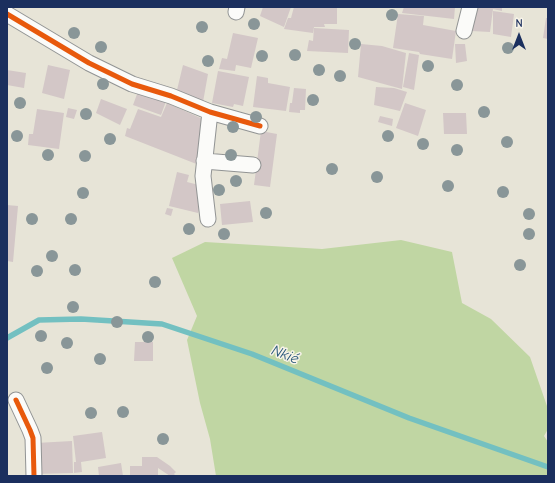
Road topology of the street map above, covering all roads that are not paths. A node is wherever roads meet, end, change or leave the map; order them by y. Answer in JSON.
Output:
{"nodes":[{"id":1,"x":470,"y":7,"type":"edge"},
{"id":2,"x":7,"y":18,"type":"edge"},
{"id":3,"x":464,"y":32,"type":"dead end"},
{"id":4,"x":210,"y":112,"type":"junction"},
{"id":5,"x":260,"y":126,"type":"dead end"},
{"id":6,"x":204,"y":161,"type":"junction"},
{"id":7,"x":253,"y":165,"type":"dead end"},
{"id":8,"x":208,"y":219,"type":"dead end"},
{"id":9,"x":16,"y":400,"type":"dead end"},
{"id":10,"x":34,"y":476,"type":"edge"}],
"edges":[{"from":1,"to":3,"type":"street"},
{"from":2,"to":4,"type":"street"},
{"from":4,"to":5,"type":"street"},
{"from":4,"to":6,"type":"street"},
{"from":6,"to":7,"type":"street"},
{"from":6,"to":8,"type":"street"},
{"from":9,"to":10,"type":"street"}]}
